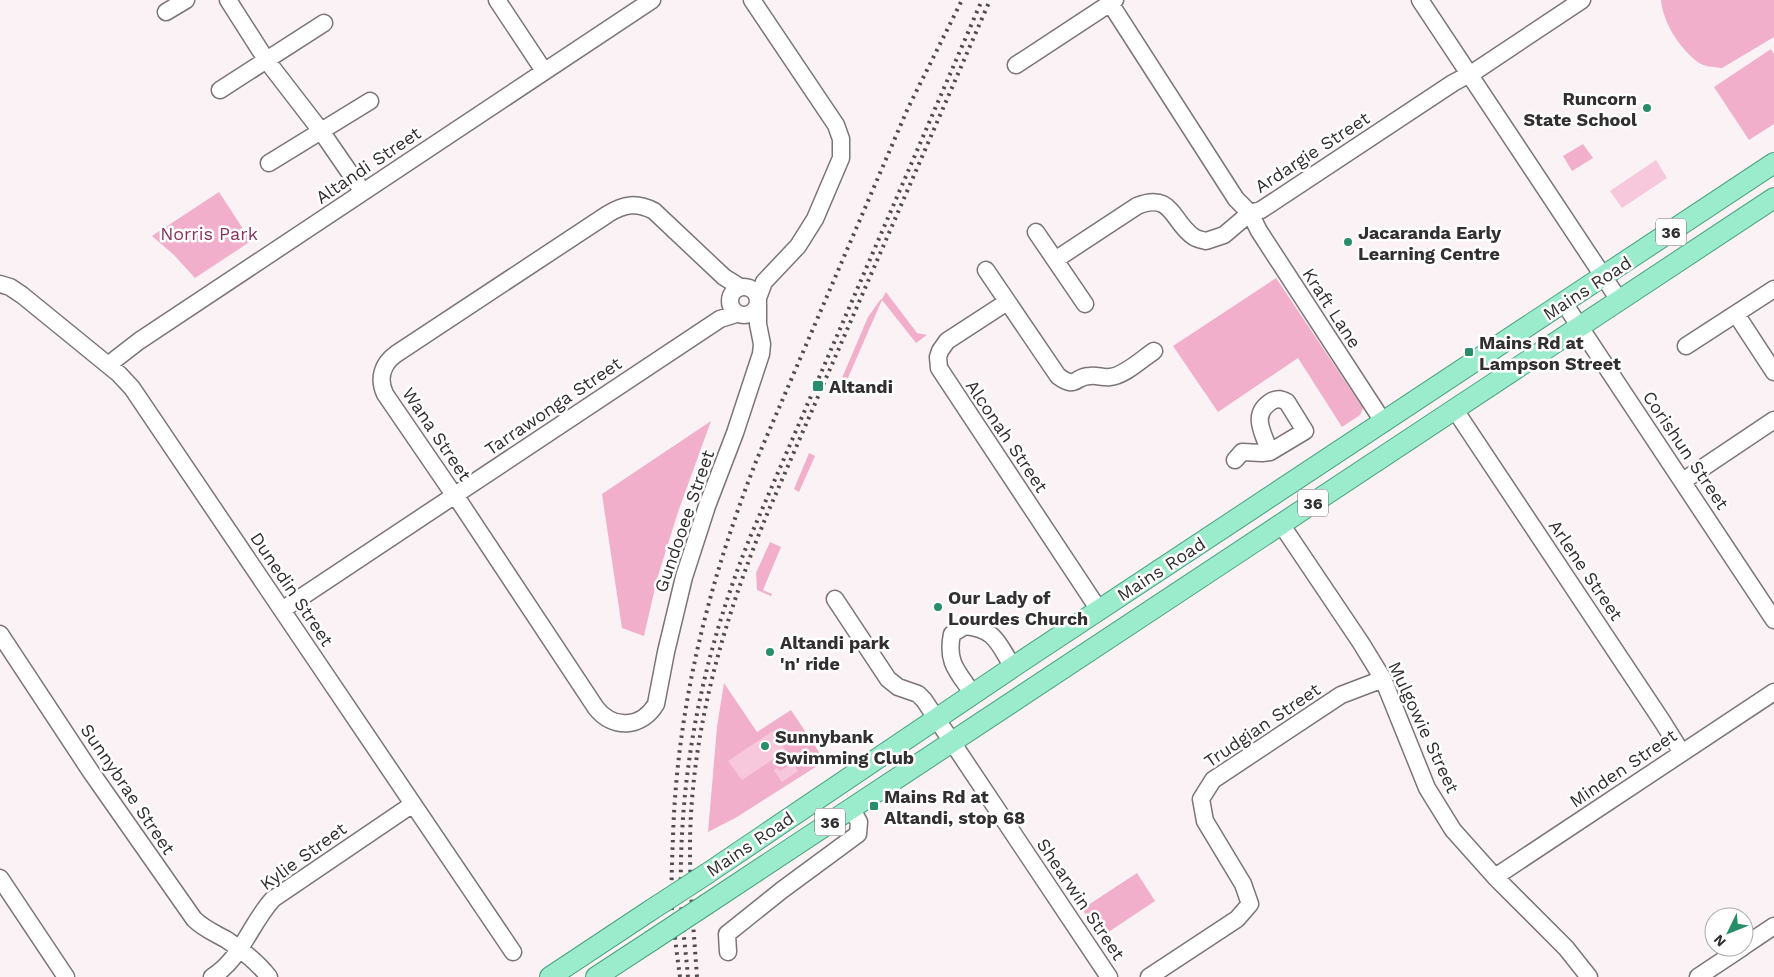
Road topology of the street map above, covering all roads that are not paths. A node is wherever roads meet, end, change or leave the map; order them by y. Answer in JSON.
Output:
{"nodes":[{"id":1,"x":186,"y":0,"type":"edge"},
{"id":2,"x":228,"y":0,"type":"edge"},
{"id":3,"x":497,"y":0,"type":"edge"},
{"id":4,"x":652,"y":0,"type":"edge"},
{"id":5,"x":752,"y":0,"type":"edge"},
{"id":6,"x":1420,"y":0,"type":"edge"},
{"id":7,"x":1582,"y":0,"type":"edge"},
{"id":8,"x":1113,"y":2,"type":"edge"},
{"id":9,"x":166,"y":12,"type":"dead end"},
{"id":10,"x":324,"y":23,"type":"dead end"},
{"id":11,"x":266,"y":61,"type":"junction"},
{"id":12,"x":1016,"y":65,"type":"dead end"},
{"id":13,"x":544,"y":72,"type":"junction"},
{"id":14,"x":1469,"y":74,"type":"junction"},
{"id":15,"x":220,"y":90,"type":"dead end"},
{"id":16,"x":370,"y":101,"type":"dead end"},
{"id":17,"x":321,"y":131,"type":"junction"},
{"id":18,"x":269,"y":163,"type":"dead end"},
{"id":19,"x":1774,"y":163,"type":"edge"},
{"id":20,"x":363,"y":192,"type":"junction"},
{"id":21,"x":1774,"y":198,"type":"edge"},
{"id":22,"x":1250,"y":213,"type":"junction"},
{"id":23,"x":1036,"y":232,"type":"dead end"},
{"id":24,"x":1055,"y":260,"type":"junction"},
{"id":25,"x":986,"y":270,"type":"dead end"},
{"id":26,"x":1604,"y":277,"type":"junction"},
{"id":27,"x":0,"y":284,"type":"edge"},
{"id":28,"x":1774,"y":288,"type":"edge"},
{"id":29,"x":1619,"y":300,"type":"junction"},
{"id":30,"x":1008,"y":302,"type":"junction"},
{"id":31,"x":1564,"y":303,"type":"junction"},
{"id":32,"x":1085,"y":304,"type":"dead end"},
{"id":33,"x":742,"y":305,"type":"junction"},
{"id":34,"x":1736,"y":314,"type":"junction"},
{"id":35,"x":1580,"y":327,"type":"junction"},
{"id":36,"x":1686,"y":346,"type":"dead end"},
{"id":37,"x":1154,"y":351,"type":"dead end"},
{"id":38,"x":108,"y":366,"type":"junction"},
{"id":39,"x":1774,"y":372,"type":"edge"},
{"id":40,"x":1455,"y":410,"type":"junction"},
{"id":41,"x":1774,"y":420,"type":"edge"},
{"id":42,"x":1384,"y":423,"type":"junction"},
{"id":43,"x":1270,"y":452,"type":"dead end"},
{"id":44,"x":1235,"y":460,"type":"dead end"},
{"id":45,"x":1683,"y":481,"type":"junction"},
{"id":46,"x":455,"y":496,"type":"junction"},
{"id":47,"x":1281,"y":524,"type":"junction"},
{"id":48,"x":835,"y":599,"type":"dead end"},
{"id":49,"x":282,"y":610,"type":"junction"},
{"id":50,"x":1099,"y":610,"type":"junction"},
{"id":51,"x":1774,"y":620,"type":"edge"},
{"id":52,"x":0,"y":634,"type":"edge"},
{"id":53,"x":1013,"y":667,"type":"junction"},
{"id":54,"x":1383,"y":679,"type":"junction"},
{"id":55,"x":1774,"y":692,"type":"edge"},
{"id":56,"x":973,"y":694,"type":"junction"},
{"id":57,"x":936,"y":718,"type":"junction"},
{"id":58,"x":633,"y":723,"type":"joint"},
{"id":59,"x":953,"y":742,"type":"junction"},
{"id":60,"x":1682,"y":753,"type":"junction"},
{"id":61,"x":412,"y":804,"type":"junction"},
{"id":62,"x":852,"y":808,"type":"junction"},
{"id":63,"x":1495,"y":877,"type":"junction"},
{"id":64,"x":0,"y":878,"type":"edge"},
{"id":65,"x":1774,"y":926,"type":"edge"},
{"id":66,"x":1754,"y":940,"type":"edge"},
{"id":67,"x":239,"y":950,"type":"junction"},
{"id":68,"x":513,"y":952,"type":"dead end"},
{"id":69,"x":728,"y":952,"type":"dead end"},
{"id":70,"x":1728,"y":957,"type":"edge"},
{"id":71,"x":66,"y":977,"type":"edge"},
{"id":72,"x":212,"y":977,"type":"edge"},
{"id":73,"x":269,"y":977,"type":"edge"},
{"id":74,"x":550,"y":977,"type":"edge"},
{"id":75,"x":596,"y":977,"type":"edge"},
{"id":76,"x":1109,"y":977,"type":"edge"},
{"id":77,"x":1148,"y":977,"type":"edge"},
{"id":78,"x":1589,"y":977,"type":"edge"},
{"id":79,"x":1698,"y":977,"type":"edge"}],
"edges":[{"from":1,"to":9,"type":"street"},
{"from":2,"to":11,"type":"street"},
{"from":3,"to":13,"type":"street"},
{"from":4,"to":13,"type":"street","name":"Altandi Street"},
{"from":5,"to":33,"type":"street"},
{"from":6,"to":14,"type":"street"},
{"from":7,"to":14,"type":"street","name":"Ardargie Street"},
{"from":8,"to":12,"type":"street"},
{"from":8,"to":22,"type":"street","name":"Ardargie Street"},
{"from":10,"to":11,"type":"street"},
{"from":11,"to":15,"type":"street"},
{"from":11,"to":17,"type":"street"},
{"from":13,"to":20,"type":"street","name":"Altandi Street"},
{"from":14,"to":22,"type":"street","name":"Ardargie Street"},
{"from":14,"to":26,"type":"street"},
{"from":16,"to":17,"type":"street"},
{"from":17,"to":18,"type":"street"},
{"from":17,"to":20,"type":"street"},
{"from":19,"to":26,"type":"main road","name":"Mains Road","number":"36"},
{"from":20,"to":38,"type":"street","name":"Altandi Street"},
{"from":21,"to":29,"type":"main road","name":"Mains Road","number":"36"},
{"from":22,"to":24,"type":"street"},
{"from":22,"to":42,"type":"street","name":"Kraft Lane"},
{"from":23,"to":24,"type":"street"},
{"from":24,"to":32,"type":"street"},
{"from":25,"to":30,"type":"street"},
{"from":26,"to":29,"type":"street"},
{"from":26,"to":31,"type":"main road","name":"Mains Road","number":"36"},
{"from":27,"to":38,"type":"street","name":"Dunedin Street"},
{"from":28,"to":34,"type":"street"},
{"from":29,"to":35,"type":"main road","name":"Mains Road","number":"36"},
{"from":30,"to":37,"type":"street"},
{"from":30,"to":50,"type":"street","name":"Alconah Street"},
{"from":31,"to":35,"type":"street","name":"Corishun Street"},
{"from":31,"to":42,"type":"main road","name":"Mains Road","number":"36"},
{"from":33,"to":46,"type":"street","name":"Tarrawonga Street"},
{"from":33,"to":46,"type":"street","name":"Wana Street"},
{"from":33,"to":58,"type":"street","name":"Gundooee Street"},
{"from":34,"to":36,"type":"street"},
{"from":34,"to":39,"type":"street"},
{"from":35,"to":40,"type":"main road","name":"Mains Road","number":"36"},
{"from":35,"to":45,"type":"street","name":"Corishun Street"},
{"from":38,"to":49,"type":"street","name":"Dunedin Street"},
{"from":40,"to":47,"type":"main road","name":"Mains Road","number":"36"},
{"from":40,"to":60,"type":"street","name":"Arlene Street"},
{"from":41,"to":45,"type":"street"},
{"from":42,"to":50,"type":"main road","name":"Mains Road","number":"36"},
{"from":43,"to":44,"type":"street"},
{"from":45,"to":51,"type":"street","name":"Corishun Street"},
{"from":46,"to":49,"type":"street","name":"Tarrawonga Street"},
{"from":46,"to":58,"type":"street","name":"Wana Street"},
{"from":47,"to":54,"type":"street","name":"Mulgowie Street"},
{"from":47,"to":59,"type":"main road","name":"Mains Road","number":"36"},
{"from":48,"to":57,"type":"street","name":"Shearwin Street"},
{"from":49,"to":61,"type":"street","name":"Dunedin Street"},
{"from":50,"to":53,"type":"main road","name":"Mains Road","number":"36"},
{"from":52,"to":67,"type":"street","name":"Sunnybrae Street"},
{"from":53,"to":56,"type":"main road","name":"Mains Road","number":"36"},
{"from":53,"to":56,"type":"street"},
{"from":54,"to":63,"type":"street","name":"Mulgowie Street"},
{"from":54,"to":77,"type":"street","name":"Trudgian Street"},
{"from":55,"to":60,"type":"street","name":"Minden Street"},
{"from":56,"to":57,"type":"main road","name":"Mains Road","number":"36"},
{"from":57,"to":59,"type":"street","name":"Shearwin Street"},
{"from":57,"to":74,"type":"main road","name":"Mains Road","number":"36","bridge":true},
{"from":59,"to":62,"type":"main road","name":"Mains Road","number":"36"},
{"from":59,"to":76,"type":"street","name":"Shearwin Street"},
{"from":60,"to":63,"type":"street","name":"Minden Street"},
{"from":61,"to":67,"type":"street","name":"Kylie Street"},
{"from":61,"to":68,"type":"street","name":"Dunedin Street"},
{"from":62,"to":69,"type":"street"},
{"from":62,"to":75,"type":"main road","name":"Mains Road","number":"36","bridge":true},
{"from":63,"to":78,"type":"street","name":"Mulgowie Street"},
{"from":64,"to":71,"type":"street"},
{"from":65,"to":66,"type":"street"},
{"from":67,"to":72,"type":"street","name":"Kylie Street"},
{"from":67,"to":73,"type":"street","name":"Sunnybrae Street"},
{"from":70,"to":79,"type":"street"}]}
